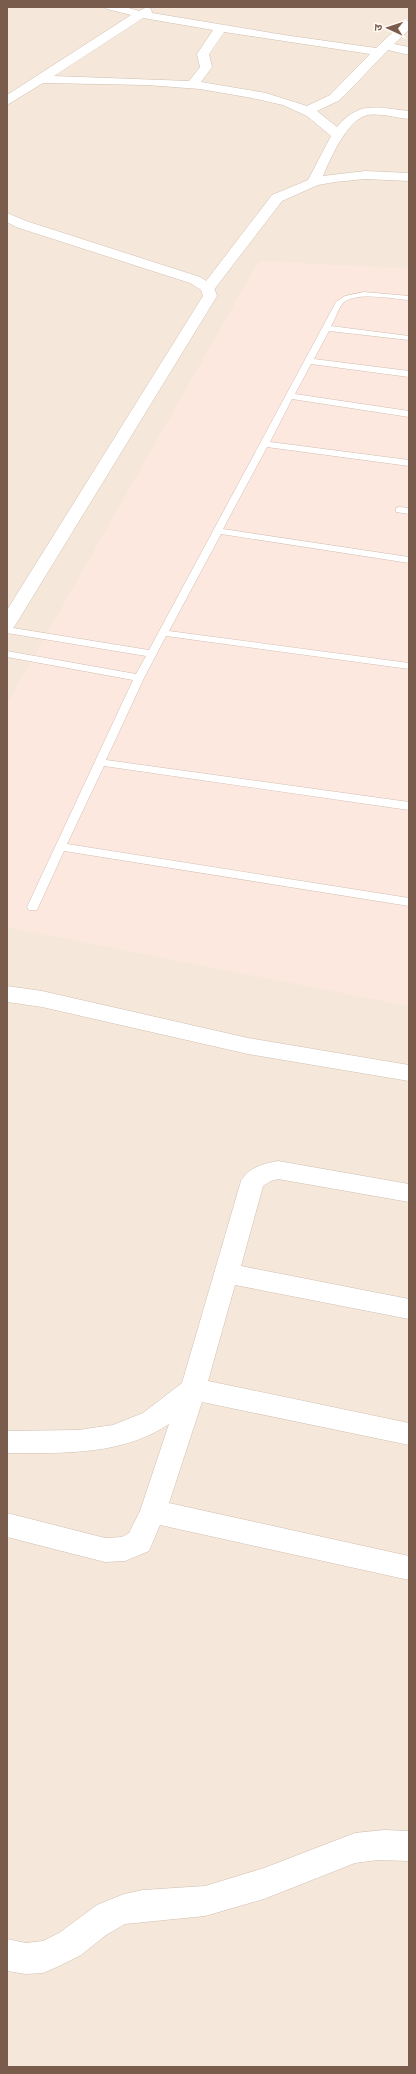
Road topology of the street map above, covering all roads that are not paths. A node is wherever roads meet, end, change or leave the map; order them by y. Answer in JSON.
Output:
{"nodes":[{"id":1,"x":112,"y":7,"type":"edge"},
{"id":2,"x":155,"y":7,"type":"edge"},
{"id":3,"x":139,"y":14,"type":"junction"},
{"id":4,"x":409,"y":24,"type":"edge"},
{"id":5,"x":221,"y":28,"type":"junction"},
{"id":6,"x":382,"y":49,"type":"junction"},
{"id":7,"x":409,"y":51,"type":"edge"},
{"id":8,"x":41,"y":79,"type":"junction"},
{"id":9,"x":193,"y":84,"type":"junction"},
{"id":10,"x":7,"y":101,"type":"edge"},
{"id":11,"x":308,"y":111,"type":"junction"},
{"id":12,"x":409,"y":115,"type":"edge"},
{"id":13,"x":338,"y":135,"type":"junction"},
{"id":14,"x":409,"y":177,"type":"edge"},
{"id":15,"x":314,"y":182,"type":"junction"},
{"id":16,"x":7,"y":217,"type":"edge"},
{"id":17,"x":208,"y":288,"type":"junction"},
{"id":18,"x":409,"y":298,"type":"edge"},
{"id":19,"x":327,"y":328,"type":"junction"},
{"id":20,"x":409,"y":338,"type":"edge"},
{"id":21,"x":309,"y":361,"type":"junction"},
{"id":22,"x":409,"y":374,"type":"edge"},
{"id":23,"x":290,"y":396,"type":"junction"},
{"id":24,"x":409,"y":414,"type":"edge"},
{"id":25,"x":265,"y":444,"type":"junction"},
{"id":26,"x":409,"y":463,"type":"edge"},
{"id":27,"x":399,"y":510,"type":"dead end"},
{"id":28,"x":409,"y":511,"type":"edge"},
{"id":29,"x":218,"y":531,"type":"junction"},
{"id":30,"x":409,"y":560,"type":"edge"},
{"id":31,"x":7,"y":624,"type":"edge"},
{"id":32,"x":7,"y":630,"type":"edge"},
{"id":33,"x":164,"y":632,"type":"junction"},
{"id":34,"x":7,"y":654,"type":"edge"},
{"id":35,"x":152,"y":654,"type":"junction"},
{"id":36,"x":409,"y":666,"type":"edge"},
{"id":37,"x":139,"y":678,"type":"junction"},
{"id":38,"x":100,"y":762,"type":"junction"},
{"id":39,"x":409,"y":806,"type":"edge"},
{"id":40,"x":61,"y":847,"type":"junction"},
{"id":41,"x":409,"y":902,"type":"edge"},
{"id":42,"x":33,"y":907,"type":"dead end"},
{"id":43,"x":7,"y":994,"type":"edge"},
{"id":44,"x":409,"y":1073,"type":"edge"},
{"id":45,"x":409,"y":1192,"type":"edge"},
{"id":46,"x":226,"y":1273,"type":"junction"},
{"id":47,"x":409,"y":1309,"type":"edge"},
{"id":48,"x":193,"y":1389,"type":"junction"},
{"id":49,"x":409,"y":1434,"type":"edge"},
{"id":50,"x":7,"y":1442,"type":"edge"},
{"id":51,"x":152,"y":1511,"type":"junction"},
{"id":52,"x":7,"y":1525,"type":"edge"},
{"id":53,"x":409,"y":1568,"type":"edge"},
{"id":54,"x":409,"y":1846,"type":"edge"},
{"id":55,"x":7,"y":1955,"type":"edge"}],
"edges":[{"from":1,"to":3,"type":"street"},
{"from":2,"to":3,"type":"street"},
{"from":3,"to":5,"type":"street"},
{"from":3,"to":8,"type":"street"},
{"from":4,"to":6,"type":"street"},
{"from":5,"to":6,"type":"street"},
{"from":5,"to":9,"type":"street"},
{"from":6,"to":7,"type":"street"},
{"from":6,"to":11,"type":"street"},
{"from":8,"to":9,"type":"street"},
{"from":8,"to":10,"type":"street"},
{"from":9,"to":11,"type":"street"},
{"from":11,"to":13,"type":"street"},
{"from":12,"to":13,"type":"street"},
{"from":13,"to":15,"type":"street"},
{"from":14,"to":15,"type":"street"},
{"from":15,"to":17,"type":"street"},
{"from":16,"to":17,"type":"street"},
{"from":17,"to":31,"type":"street"},
{"from":18,"to":19,"type":"lane"},
{"from":19,"to":20,"type":"lane"},
{"from":19,"to":21,"type":"lane"},
{"from":21,"to":22,"type":"lane"},
{"from":21,"to":23,"type":"lane"},
{"from":23,"to":24,"type":"lane"},
{"from":23,"to":25,"type":"lane"},
{"from":25,"to":26,"type":"lane"},
{"from":25,"to":29,"type":"lane"},
{"from":27,"to":28,"type":"lane"},
{"from":29,"to":30,"type":"lane"},
{"from":29,"to":33,"type":"lane"},
{"from":32,"to":35,"type":"lane"},
{"from":33,"to":35,"type":"lane"},
{"from":33,"to":36,"type":"lane"},
{"from":34,"to":37,"type":"lane"},
{"from":35,"to":37,"type":"lane"},
{"from":37,"to":38,"type":"lane"},
{"from":38,"to":39,"type":"lane"},
{"from":38,"to":40,"type":"lane"},
{"from":40,"to":41,"type":"lane"},
{"from":40,"to":42,"type":"lane"},
{"from":43,"to":44,"type":"street"},
{"from":45,"to":46,"type":"street"},
{"from":46,"to":47,"type":"street"},
{"from":46,"to":48,"type":"street"},
{"from":48,"to":49,"type":"street"},
{"from":48,"to":50,"type":"street"},
{"from":48,"to":51,"type":"street"},
{"from":51,"to":52,"type":"street"},
{"from":51,"to":53,"type":"street"},
{"from":54,"to":55,"type":"street"}]}
